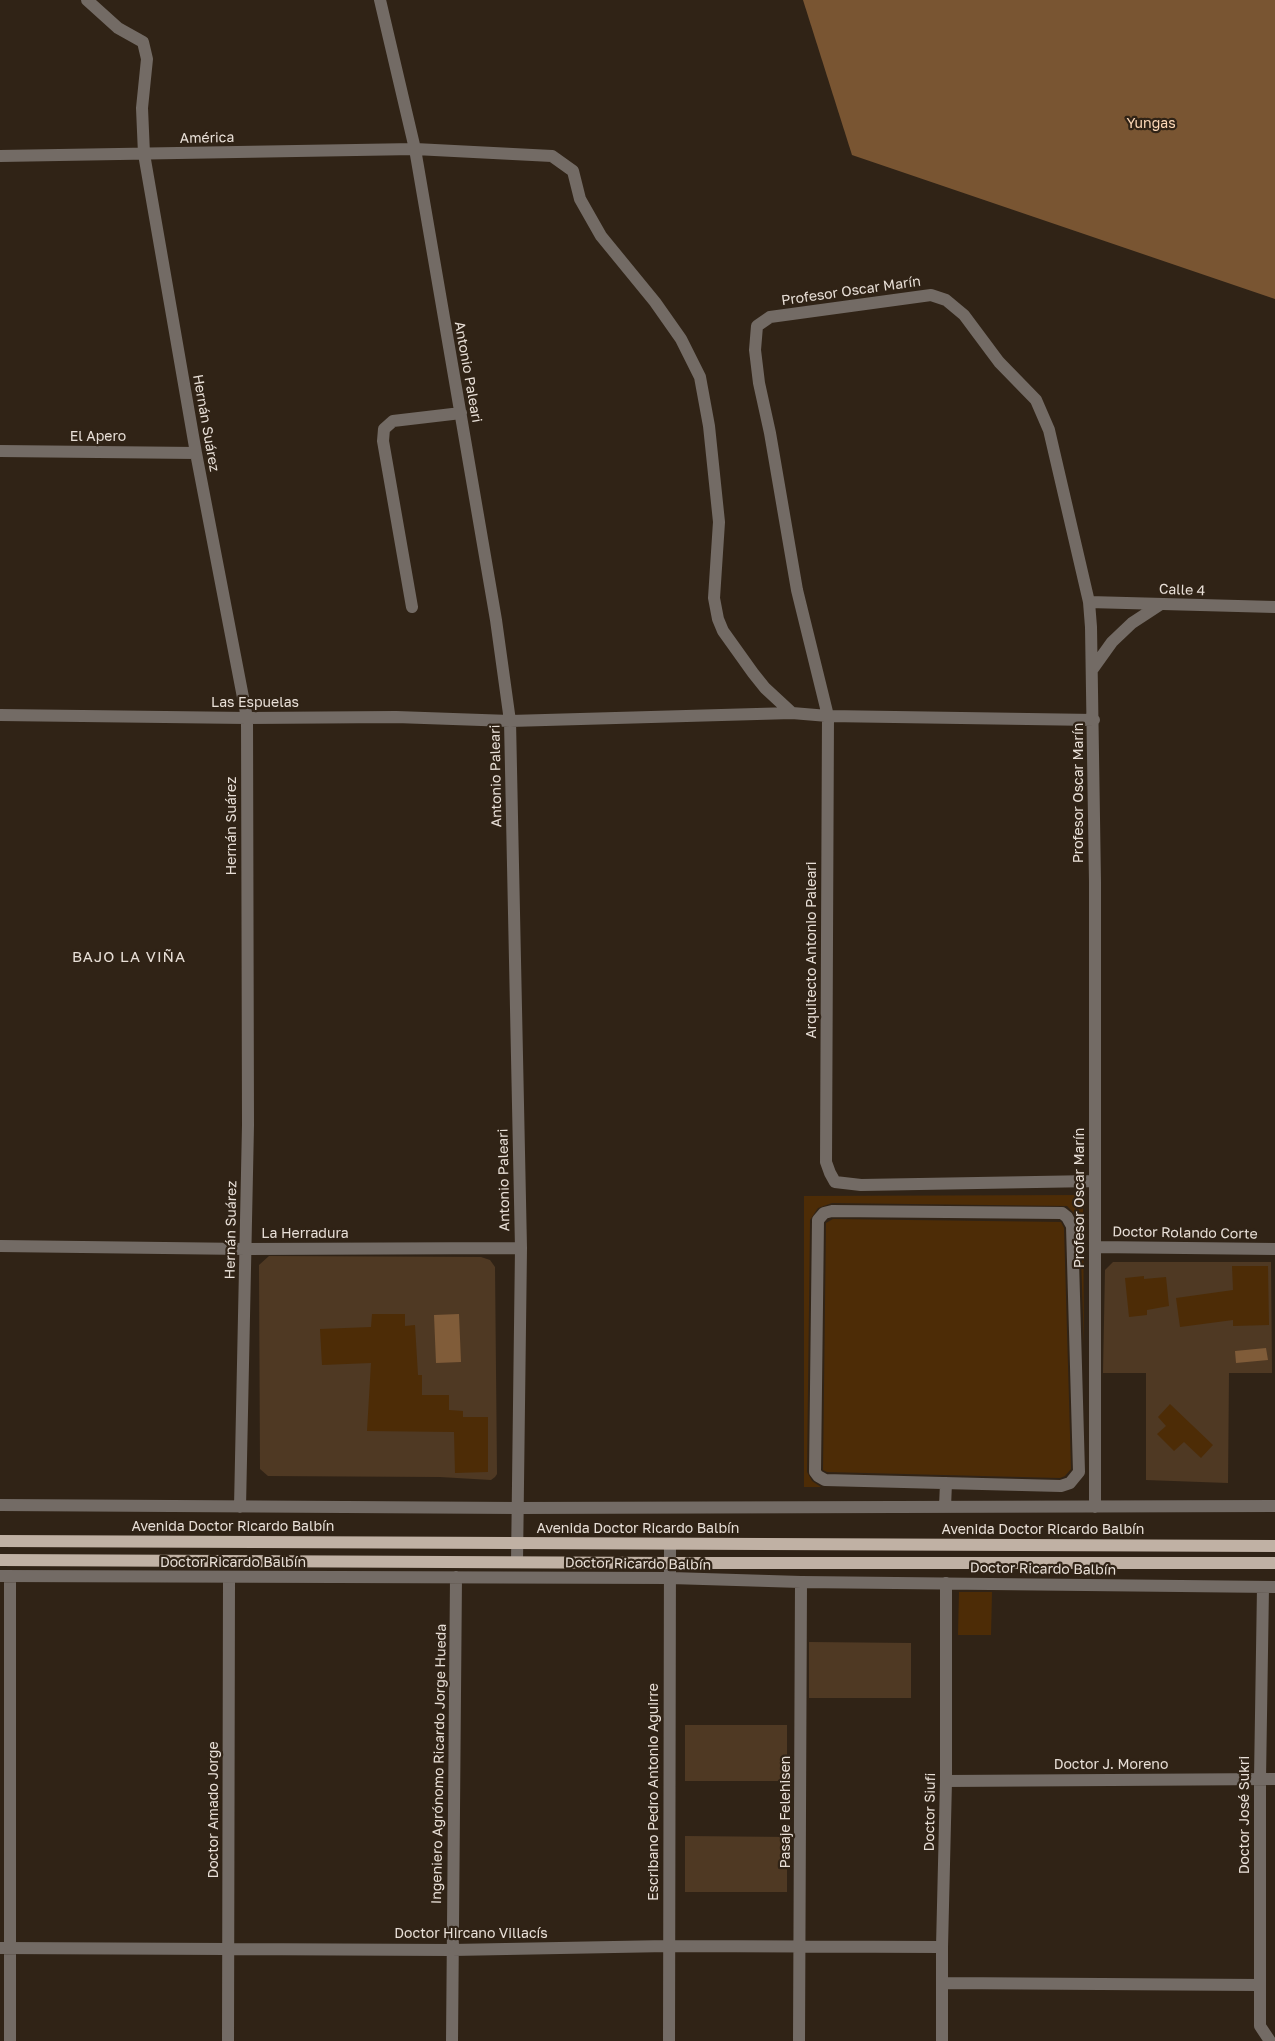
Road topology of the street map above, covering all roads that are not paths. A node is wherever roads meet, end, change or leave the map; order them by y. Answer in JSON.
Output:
{"nodes":[{"id":1,"x":87,"y":0,"type":"edge"},
{"id":2,"x":380,"y":0,"type":"edge"},
{"id":3,"x":415,"y":149,"type":"junction"},
{"id":4,"x":144,"y":154,"type":"junction"},
{"id":5,"x":0,"y":156,"type":"edge"},
{"id":6,"x":770,"y":317,"type":"joint"},
{"id":7,"x":461,"y":413,"type":"junction"},
{"id":8,"x":0,"y":451,"type":"edge"},
{"id":9,"x":196,"y":452,"type":"junction"},
{"id":10,"x":1089,"y":602,"type":"junction"},
{"id":11,"x":1161,"y":604,"type":"junction"},
{"id":12,"x":412,"y":607,"type":"dead end"},
{"id":13,"x":1275,"y":607,"type":"edge"},
{"id":14,"x":1092,"y":670,"type":"junction"},
{"id":15,"x":792,"y":713,"type":"junction"},
{"id":16,"x":0,"y":715,"type":"edge"},
{"id":17,"x":828,"y":716,"type":"junction"},
{"id":18,"x":247,"y":718,"type":"junction"},
{"id":19,"x":1094,"y":720,"type":"junction"},
{"id":20,"x":510,"y":721,"type":"junction"},
{"id":21,"x":1094,"y":1181,"type":"junction"},
{"id":22,"x":0,"y":1246,"type":"edge"},
{"id":23,"x":1095,"y":1247,"type":"junction"},
{"id":24,"x":521,"y":1248,"type":"junction"},
{"id":25,"x":246,"y":1249,"type":"junction"},
{"id":26,"x":1275,"y":1249,"type":"edge"},
{"id":27,"x":946,"y":1483,"type":"junction"},
{"id":28,"x":0,"y":1505,"type":"edge"},
{"id":29,"x":1275,"y":1506,"type":"edge"},
{"id":30,"x":240,"y":1507,"type":"junction"},
{"id":31,"x":1095,"y":1507,"type":"junction"},
{"id":32,"x":518,"y":1508,"type":"junction"},
{"id":33,"x":945,"y":1508,"type":"junction"},
{"id":34,"x":0,"y":1541,"type":"edge"},
{"id":35,"x":517,"y":1543,"type":"junction"},
{"id":36,"x":670,"y":1544,"type":"junction"},
{"id":37,"x":1275,"y":1546,"type":"edge"},
{"id":38,"x":0,"y":1560,"type":"edge"},
{"id":39,"x":517,"y":1562,"type":"junction"},
{"id":40,"x":670,"y":1563,"type":"junction"},
{"id":41,"x":1275,"y":1563,"type":"edge"},
{"id":42,"x":5,"y":1576,"type":"edge"},
{"id":43,"x":456,"y":1577,"type":"junction"},
{"id":44,"x":230,"y":1578,"type":"junction"},
{"id":45,"x":671,"y":1578,"type":"junction"},
{"id":46,"x":801,"y":1582,"type":"junction"},
{"id":47,"x":946,"y":1583,"type":"junction"},
{"id":48,"x":1269,"y":1587,"type":"edge"},
{"id":49,"x":1260,"y":1779,"type":"junction"},
{"id":50,"x":1275,"y":1779,"type":"edge"},
{"id":51,"x":946,"y":1781,"type":"junction"},
{"id":52,"x":668,"y":1946,"type":"junction"},
{"id":53,"x":800,"y":1947,"type":"junction"},
{"id":54,"x":942,"y":1947,"type":"junction"},
{"id":55,"x":5,"y":1948,"type":"edge"},
{"id":56,"x":228,"y":1948,"type":"junction"},
{"id":57,"x":452,"y":1950,"type":"junction"},
{"id":58,"x":943,"y":1983,"type":"junction"},
{"id":59,"x":1259,"y":1984,"type":"junction"},
{"id":60,"x":10,"y":2041,"type":"edge"},
{"id":61,"x":228,"y":2041,"type":"edge"},
{"id":62,"x":452,"y":2041,"type":"edge"},
{"id":63,"x":669,"y":2041,"type":"edge"},
{"id":64,"x":800,"y":2041,"type":"edge"},
{"id":65,"x":942,"y":2041,"type":"edge"},
{"id":66,"x":1270,"y":2041,"type":"edge"}],
"edges":[{"from":1,"to":4,"type":"street","name":"Hernán Suárez"},
{"from":2,"to":3,"type":"street","name":"Antonio Paleari"},
{"from":3,"to":4,"type":"street","name":"América"},
{"from":3,"to":7,"type":"street","name":"Antonio Paleari"},
{"from":3,"to":15,"type":"street","name":"América"},
{"from":4,"to":5,"type":"street","name":"América"},
{"from":4,"to":9,"type":"street","name":"Hernán Suárez"},
{"from":6,"to":10,"type":"street","name":"Profesor Oscar Marín"},
{"from":6,"to":17,"type":"street","name":"Arquitecto Antonio Paleari"},
{"from":7,"to":12,"type":"street"},
{"from":7,"to":20,"type":"street","name":"Antonio Paleari"},
{"from":8,"to":9,"type":"street","name":"El Apero"},
{"from":9,"to":18,"type":"street","name":"Hernán Suárez"},
{"from":10,"to":11,"type":"street","name":"Calle 4"},
{"from":10,"to":14,"type":"street","name":"Profesor Oscar Marín"},
{"from":11,"to":13,"type":"street","name":"Calle 4"},
{"from":11,"to":14,"type":"street"},
{"from":14,"to":19,"type":"street","name":"Profesor Oscar Marín"},
{"from":15,"to":17,"type":"street","name":"Las Espuelas"},
{"from":15,"to":20,"type":"street","name":"Las Espuelas"},
{"from":16,"to":18,"type":"street","name":"Las Espuelas"},
{"from":17,"to":19,"type":"street","name":"Las Espuelas"},
{"from":17,"to":21,"type":"street","name":"Arquitecto Antonio Paleari"},
{"from":18,"to":20,"type":"street","name":"Las Espuelas"},
{"from":18,"to":25,"type":"street","name":"Hernán Suárez"},
{"from":19,"to":21,"type":"street","name":"Profesor Oscar Marín"},
{"from":20,"to":24,"type":"street","name":"Antonio Paleari"},
{"from":21,"to":23,"type":"street","name":"Profesor Oscar Marín"},
{"from":22,"to":25,"type":"street","name":"La Herradura"},
{"from":23,"to":26,"type":"street","name":"Doctor Rolando Corte"},
{"from":23,"to":31,"type":"street","name":"Profesor Oscar Marín"},
{"from":24,"to":25,"type":"street","name":"La Herradura"},
{"from":24,"to":32,"type":"street","name":"Antonio Paleari"},
{"from":25,"to":30,"type":"street","name":"Hernán Suárez"},
{"from":27,"to":27,"type":"street"},
{"from":27,"to":33,"type":"street"},
{"from":28,"to":30,"type":"street"},
{"from":29,"to":31,"type":"street"},
{"from":30,"to":32,"type":"street"},
{"from":31,"to":33,"type":"street"},
{"from":32,"to":33,"type":"street"},
{"from":32,"to":35,"type":"street","name":"Antonio Paleari"},
{"from":34,"to":35,"type":"main road","name":"Avenida Doctor Ricardo Balbín"},
{"from":35,"to":36,"type":"main road","name":"Avenida Doctor Ricardo Balbín"},
{"from":35,"to":39,"type":"street","name":"Antonio Paleari"},
{"from":36,"to":37,"type":"main road","name":"Avenida Doctor Ricardo Balbín"},
{"from":36,"to":40,"type":"street","name":"Escribano Pedro Antonio Aguirre"},
{"from":38,"to":39,"type":"main road"},
{"from":39,"to":40,"type":"main road"},
{"from":40,"to":41,"type":"main road"},
{"from":40,"to":45,"type":"street","name":"Escribano Pedro Antonio Aguirre"},
{"from":42,"to":44,"type":"street","name":"Doctor Ricardo Balbín"},
{"from":42,"to":55,"type":"street"},
{"from":43,"to":44,"type":"street","name":"Doctor Ricardo Balbín"},
{"from":43,"to":45,"type":"street","name":"Doctor Ricardo Balbín"},
{"from":43,"to":57,"type":"street","name":"Ingeniero Agrónomo Ricardo Jorge Hueda"},
{"from":44,"to":56,"type":"street","name":"Doctor Amado Jorge"},
{"from":45,"to":46,"type":"street","name":"Doctor Ricardo Balbín"},
{"from":45,"to":52,"type":"street","name":"Escribano Pedro Antonio Aguirre"},
{"from":46,"to":47,"type":"street","name":"Doctor Ricardo Balbín"},
{"from":46,"to":53,"type":"street","name":"Pasaje Felehisen"},
{"from":47,"to":48,"type":"street","name":"Doctor Ricardo Balbín"},
{"from":47,"to":51,"type":"street","name":"Doctor Siufi"},
{"from":48,"to":49,"type":"street","name":"Doctor José Sukri"},
{"from":49,"to":50,"type":"street","name":"Doctor J. Moreno"},
{"from":49,"to":51,"type":"street","name":"Doctor J. Moreno"},
{"from":49,"to":59,"type":"street","name":"Doctor José Sukri"},
{"from":51,"to":54,"type":"street","name":"Doctor Siufi"},
{"from":52,"to":53,"type":"street","name":"Doctor Hircano Villacís"},
{"from":52,"to":57,"type":"street","name":"Doctor Hircano Villacís"},
{"from":52,"to":63,"type":"street","name":"Escribano Pedro Antonio Aguirre"},
{"from":53,"to":54,"type":"street","name":"Doctor Hircano Villacís"},
{"from":53,"to":64,"type":"street","name":"Pasaje Felehisen"},
{"from":54,"to":58,"type":"street","name":"Doctor Siufi"},
{"from":55,"to":56,"type":"street","name":"Doctor Hircano Villacís"},
{"from":55,"to":60,"type":"street"},
{"from":56,"to":57,"type":"street","name":"Doctor Hircano Villacís"},
{"from":56,"to":61,"type":"street","name":"Doctor Amado Jorge"},
{"from":57,"to":62,"type":"street","name":"Ingeniero Agrónomo Ricardo Jorge Hueda"},
{"from":58,"to":59,"type":"street"},
{"from":58,"to":65,"type":"street","name":"Doctor Siufi"},
{"from":59,"to":66,"type":"street","name":"Doctor José Sukri"}]}
